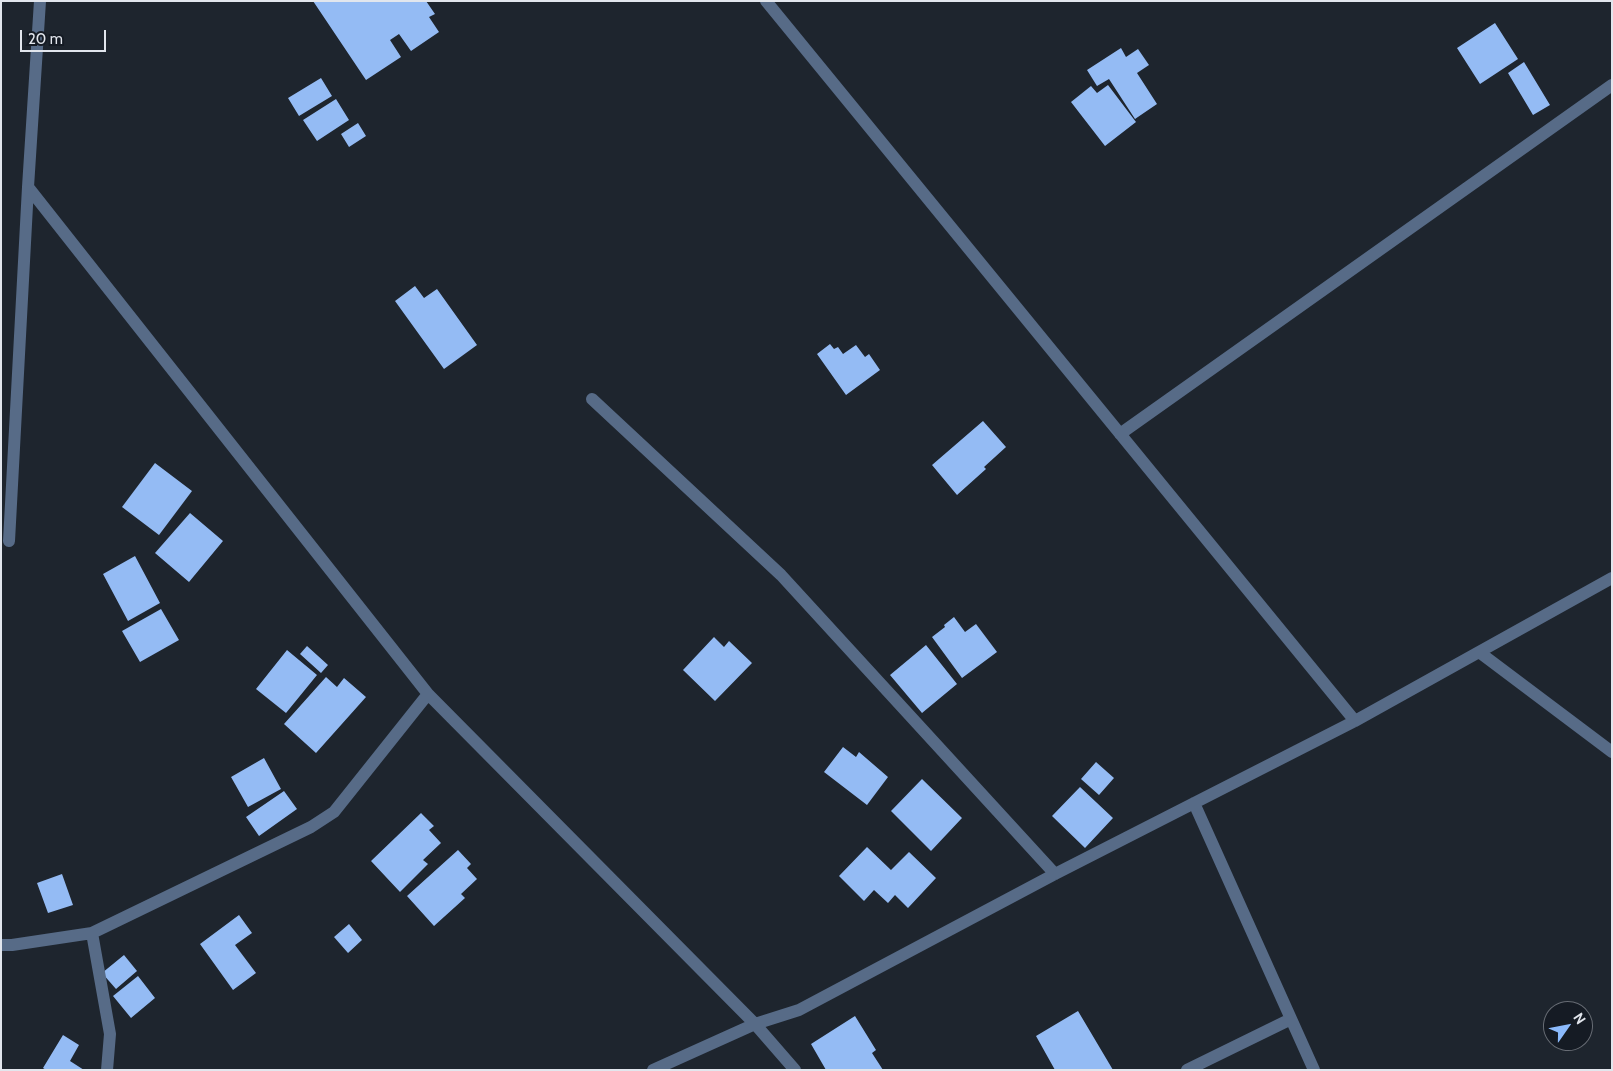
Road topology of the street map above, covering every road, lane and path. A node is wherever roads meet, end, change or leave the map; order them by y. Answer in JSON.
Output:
{"nodes":[{"id":1,"x":40,"y":1,"type":"edge"},
{"id":2,"x":766,"y":1,"type":"edge"},
{"id":3,"x":1612,"y":85,"type":"edge"},
{"id":4,"x":28,"y":187,"type":"junction"},
{"id":5,"x":592,"y":400,"type":"dead end"},
{"id":6,"x":1120,"y":434,"type":"junction"},
{"id":7,"x":9,"y":541,"type":"dead end"},
{"id":8,"x":1612,"y":578,"type":"edge"},
{"id":9,"x":1479,"y":652,"type":"junction"},
{"id":10,"x":428,"y":694,"type":"junction"},
{"id":11,"x":1355,"y":721,"type":"junction"},
{"id":12,"x":1612,"y":752,"type":"edge"},
{"id":13,"x":1194,"y":803,"type":"junction"},
{"id":14,"x":1055,"y":874,"type":"junction"},
{"id":15,"x":92,"y":933,"type":"junction"},
{"id":16,"x":1,"y":945,"type":"edge"},
{"id":17,"x":1291,"y":1019,"type":"junction"},
{"id":18,"x":755,"y":1024,"type":"junction"},
{"id":19,"x":107,"y":1070,"type":"edge"},
{"id":20,"x":653,"y":1070,"type":"edge"},
{"id":21,"x":796,"y":1070,"type":"edge"},
{"id":22,"x":1187,"y":1070,"type":"edge"},
{"id":23,"x":1314,"y":1070,"type":"edge"}],
"edges":[{"from":1,"to":4,"type":"street"},
{"from":2,"to":6,"type":"street"},
{"from":3,"to":6,"type":"street"},
{"from":4,"to":7,"type":"street"},
{"from":4,"to":10,"type":"street"},
{"from":5,"to":14,"type":"street"},
{"from":6,"to":11,"type":"street"},
{"from":8,"to":9,"type":"street"},
{"from":9,"to":11,"type":"street"},
{"from":9,"to":12,"type":"street"},
{"from":10,"to":15,"type":"street"},
{"from":10,"to":18,"type":"street"},
{"from":11,"to":13,"type":"street"},
{"from":13,"to":14,"type":"street"},
{"from":13,"to":17,"type":"street"},
{"from":14,"to":18,"type":"street"},
{"from":15,"to":16,"type":"street"},
{"from":15,"to":19,"type":"street"},
{"from":17,"to":22,"type":"street"},
{"from":17,"to":23,"type":"street"},
{"from":18,"to":20,"type":"street"},
{"from":18,"to":21,"type":"street"}]}
